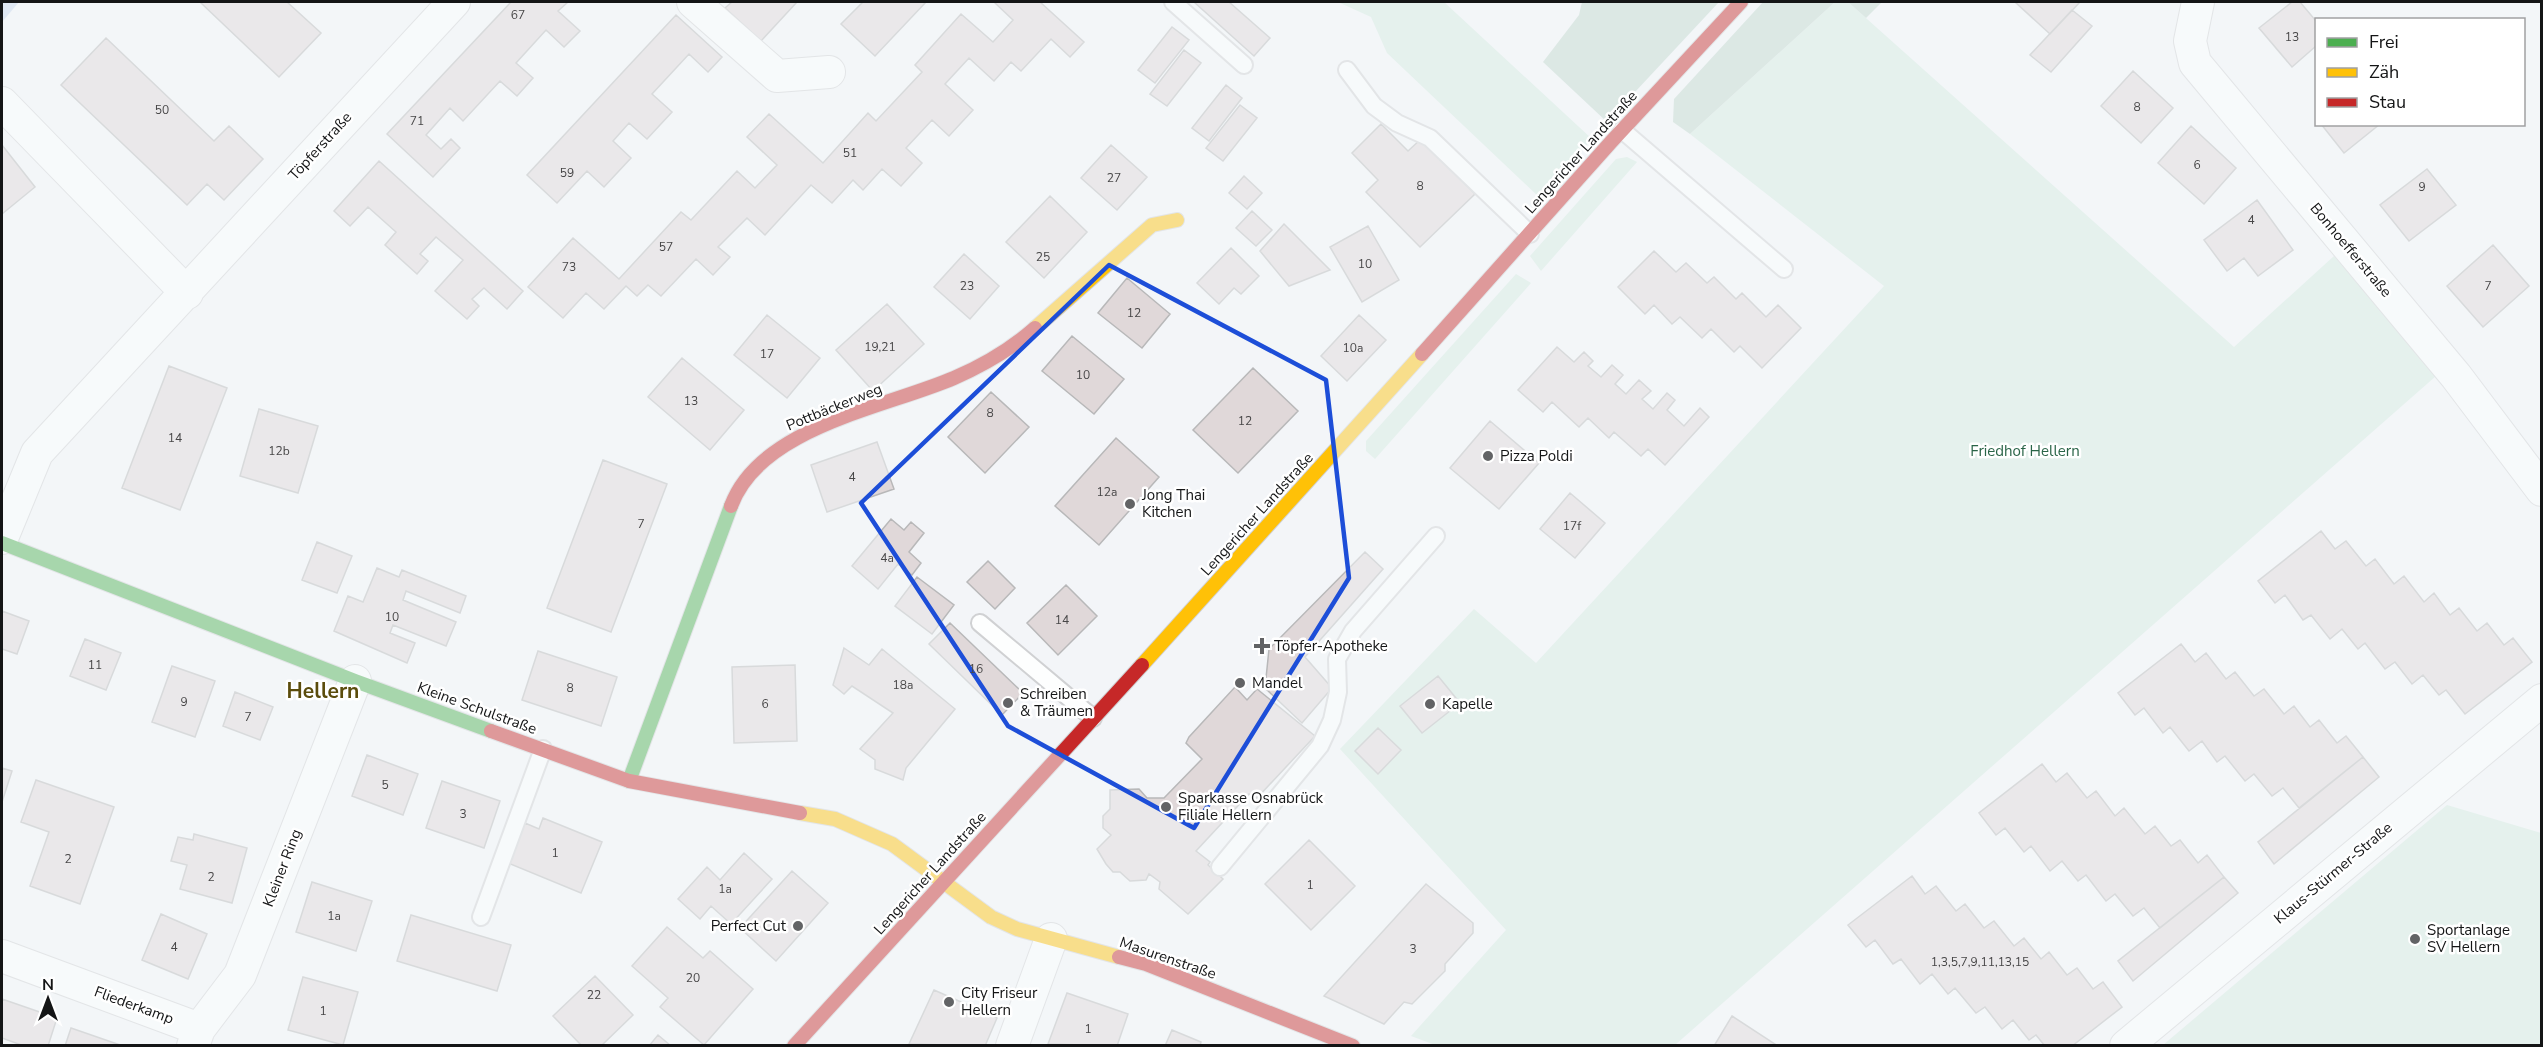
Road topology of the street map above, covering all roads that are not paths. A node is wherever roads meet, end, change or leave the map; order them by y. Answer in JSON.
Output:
{"nodes":[{"id":1,"x":454,"y":2,"type":"edge"},
{"id":2,"x":693,"y":2,"type":"edge"},
{"id":3,"x":1173,"y":2,"type":"edge"},
{"id":4,"x":1741,"y":2,"type":"edge"},
{"id":5,"x":2198,"y":2,"type":"edge"},
{"id":6,"x":1244,"y":65,"type":"dead end"},
{"id":7,"x":1347,"y":70,"type":"dead end"},
{"id":8,"x":829,"y":72,"type":"dead end"},
{"id":9,"x":2,"y":103,"type":"edge"},
{"id":10,"x":1622,"y":130,"type":"junction"},
{"id":11,"x":1177,"y":220,"type":"dead end"},
{"id":12,"x":1530,"y":234,"type":"junction"},
{"id":13,"x":1784,"y":269,"type":"dead end"},
{"id":14,"x":187,"y":292,"type":"junction"},
{"id":15,"x":2541,"y":490,"type":"edge"},
{"id":16,"x":1436,"y":536,"type":"dead end"},
{"id":17,"x":2,"y":538,"type":"edge"},
{"id":18,"x":2,"y":543,"type":"edge"},
{"id":19,"x":980,"y":623,"type":"dead end"},
{"id":20,"x":355,"y":681,"type":"junction"},
{"id":21,"x":2541,"y":700,"type":"edge"},
{"id":22,"x":1093,"y":718,"type":"junction"},
{"id":23,"x":543,"y":749,"type":"junction"},
{"id":24,"x":629,"y":781,"type":"junction"},
{"id":25,"x":1220,"y":867,"type":"dead end"},
{"id":26,"x":944,"y":883,"type":"junction"},
{"id":27,"x":481,"y":917,"type":"dead end"},
{"id":28,"x":1051,"y":939,"type":"junction"},
{"id":29,"x":2,"y":956,"type":"edge"},
{"id":30,"x":196,"y":1037,"type":"edge"},
{"id":31,"x":795,"y":1046,"type":"edge"},
{"id":32,"x":1012,"y":1046,"type":"edge"},
{"id":33,"x":1353,"y":1046,"type":"edge"},
{"id":34,"x":2126,"y":1046,"type":"edge"}],
"edges":[{"from":1,"to":14,"type":"street","name":"Töpferstraße"},
{"from":2,"to":8,"type":"street"},
{"from":3,"to":6,"type":"lane"},
{"from":4,"to":10,"type":"street","name":"Lengericher Landstraße"},
{"from":5,"to":15,"type":"street","name":"Bonhoefferstraße"},
{"from":7,"to":12,"type":"lane"},
{"from":9,"to":14,"type":"street"},
{"from":10,"to":12,"type":"street","name":"Lengericher Landstraße"},
{"from":10,"to":13,"type":"lane"},
{"from":11,"to":24,"type":"street","name":"Pottbäckerweg"},
{"from":12,"to":22,"type":"street","name":"Lengericher Landstraße"},
{"from":14,"to":17,"type":"street","name":"Töpferstraße"},
{"from":16,"to":25,"type":"lane"},
{"from":18,"to":20,"type":"street","name":"Kleine Schulstraße"},
{"from":19,"to":22,"type":"lane"},
{"from":20,"to":23,"type":"street","name":"Kleine Schulstraße"},
{"from":20,"to":30,"type":"street","name":"Kleiner Ring"},
{"from":21,"to":34,"type":"street","name":"Klaus-Stürmer-Straße"},
{"from":22,"to":26,"type":"street","name":"Lengericher Landstraße"},
{"from":23,"to":24,"type":"street","name":"Kleine Schulstraße"},
{"from":23,"to":27,"type":"lane"},
{"from":24,"to":26,"type":"street","name":"Kleine Schulstraße"},
{"from":26,"to":28,"type":"street","name":"Masurenstraße"},
{"from":26,"to":31,"type":"street","name":"Lengericher Landstraße"},
{"from":28,"to":32,"type":"street"},
{"from":28,"to":33,"type":"street","name":"Masurenstraße"},
{"from":29,"to":30,"type":"street","name":"Fliederkamp"}]}
